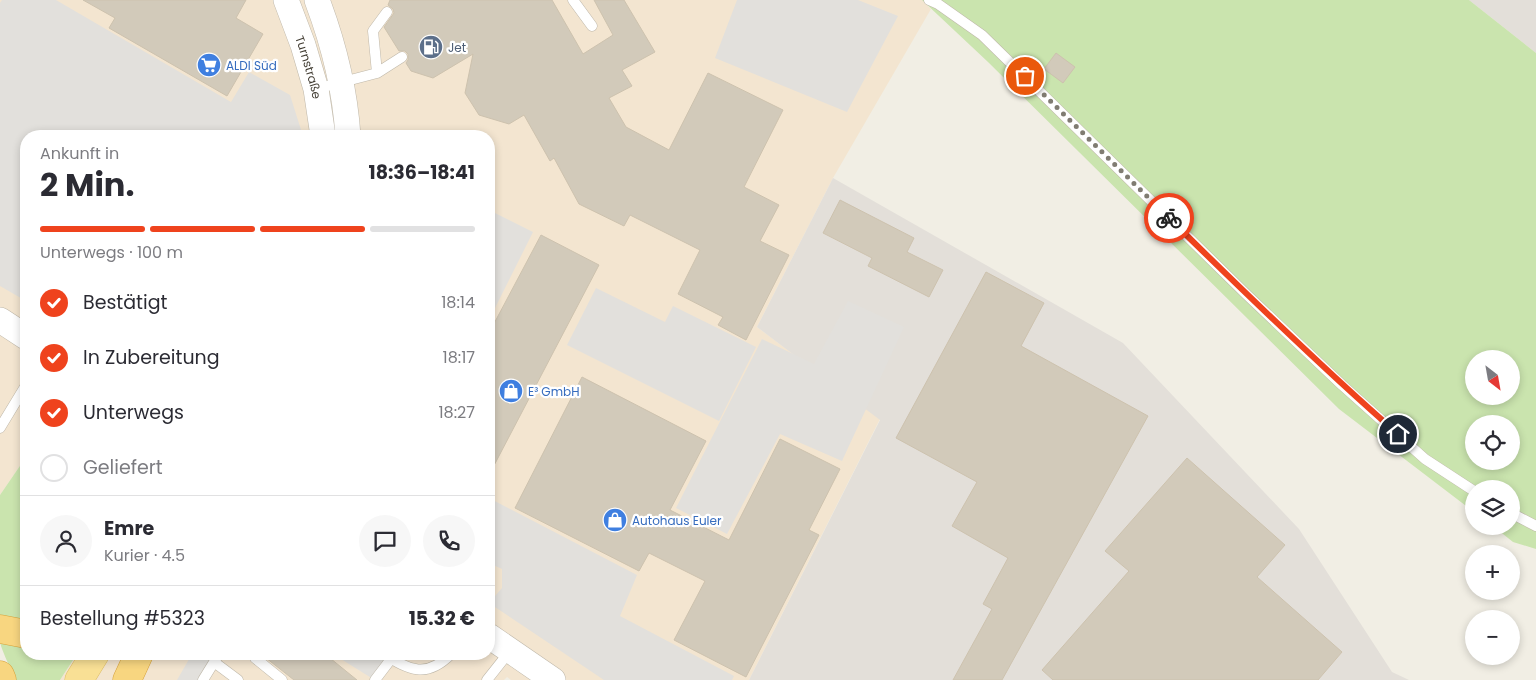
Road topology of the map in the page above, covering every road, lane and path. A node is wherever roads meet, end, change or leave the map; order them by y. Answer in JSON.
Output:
{"nodes":[{"id":1,"x":286,"y":0,"type":"edge"},
{"id":2,"x":317,"y":0,"type":"edge"},
{"id":3,"x":573,"y":0,"type":"edge"},
{"id":4,"x":929,"y":0,"type":"edge"},
{"id":5,"x":387,"y":12,"type":"dead end"},
{"id":6,"x":592,"y":26,"type":"dead end"},
{"id":7,"x":402,"y":57,"type":"dead end"},
{"id":8,"x":376,"y":73,"type":"junction"},
{"id":9,"x":342,"y":83,"type":"junction"},
{"id":10,"x":316,"y":89,"type":"junction"},
{"id":11,"x":322,"y":130,"type":"edge"},
{"id":12,"x":347,"y":130,"type":"edge"},
{"id":13,"x":0,"y":320,"type":"edge"},
{"id":14,"x":20,"y":333,"type":"edge"},
{"id":15,"x":20,"y":395,"type":"edge"},
{"id":16,"x":0,"y":428,"type":"edge"},
{"id":17,"x":1465,"y":485,"type":"edge"},
{"id":18,"x":1520,"y":518,"type":"edge"},
{"id":19,"x":1536,"y":526,"type":"edge"},
{"id":20,"x":0,"y":629,"type":"edge"},
{"id":21,"x":20,"y":633,"type":"edge"},
{"id":22,"x":495,"y":640,"type":"edge"},
{"id":23,"x":511,"y":651,"type":"junction"},
{"id":24,"x":91,"y":660,"type":"edge"},
{"id":25,"x":133,"y":660,"type":"edge"},
{"id":26,"x":135,"y":660,"type":"edge"},
{"id":27,"x":216,"y":660,"type":"edge"},
{"id":28,"x":219,"y":660,"type":"edge"},
{"id":29,"x":257,"y":660,"type":"edge"},
{"id":30,"x":385,"y":660,"type":"edge"},
{"id":31,"x":394,"y":660,"type":"edge"},
{"id":32,"x":445,"y":660,"type":"edge"},
{"id":33,"x":0,"y":675,"type":"edge"},
{"id":34,"x":2,"y":680,"type":"edge"},
{"id":35,"x":79,"y":680,"type":"edge"},
{"id":36,"x":118,"y":680,"type":"edge"},
{"id":37,"x":127,"y":680,"type":"edge"},
{"id":38,"x":203,"y":680,"type":"edge"},
{"id":39,"x":238,"y":680,"type":"edge"},
{"id":40,"x":282,"y":680,"type":"edge"},
{"id":41,"x":375,"y":680,"type":"edge"},
{"id":42,"x":487,"y":680,"type":"edge"},
{"id":43,"x":553,"y":680,"type":"edge"}],
"edges":[{"from":1,"to":10,"type":"street","name":"Turnstraße"},
{"from":2,"to":9,"type":"street"},
{"from":3,"to":6,"type":"lane"},
{"from":4,"to":17,"type":"lane"},
{"from":5,"to":8,"type":"lane"},
{"from":7,"to":8,"type":"lane"},
{"from":8,"to":9,"type":"lane"},
{"from":9,"to":10,"type":"lane"},
{"from":9,"to":12,"type":"street"},
{"from":10,"to":11,"type":"street","name":"Turnstraße"},
{"from":13,"to":14,"type":"street"},
{"from":15,"to":16,"type":"lane"},
{"from":18,"to":19,"type":"lane"},
{"from":20,"to":21,"type":"highway"},
{"from":22,"to":23,"type":"street"},
{"from":23,"to":42,"type":"lane"},
{"from":23,"to":43,"type":"street"},
{"from":24,"to":35,"type":"main road"},
{"from":25,"to":36,"type":"main road"},
{"from":26,"to":37,"type":"highway"},
{"from":27,"to":38,"type":"lane"},
{"from":28,"to":39,"type":"lane"},
{"from":29,"to":40,"type":"lane"},
{"from":30,"to":41,"type":"lane"},
{"from":31,"to":32,"type":"lane"},
{"from":33,"to":34,"type":"highway"}]}
